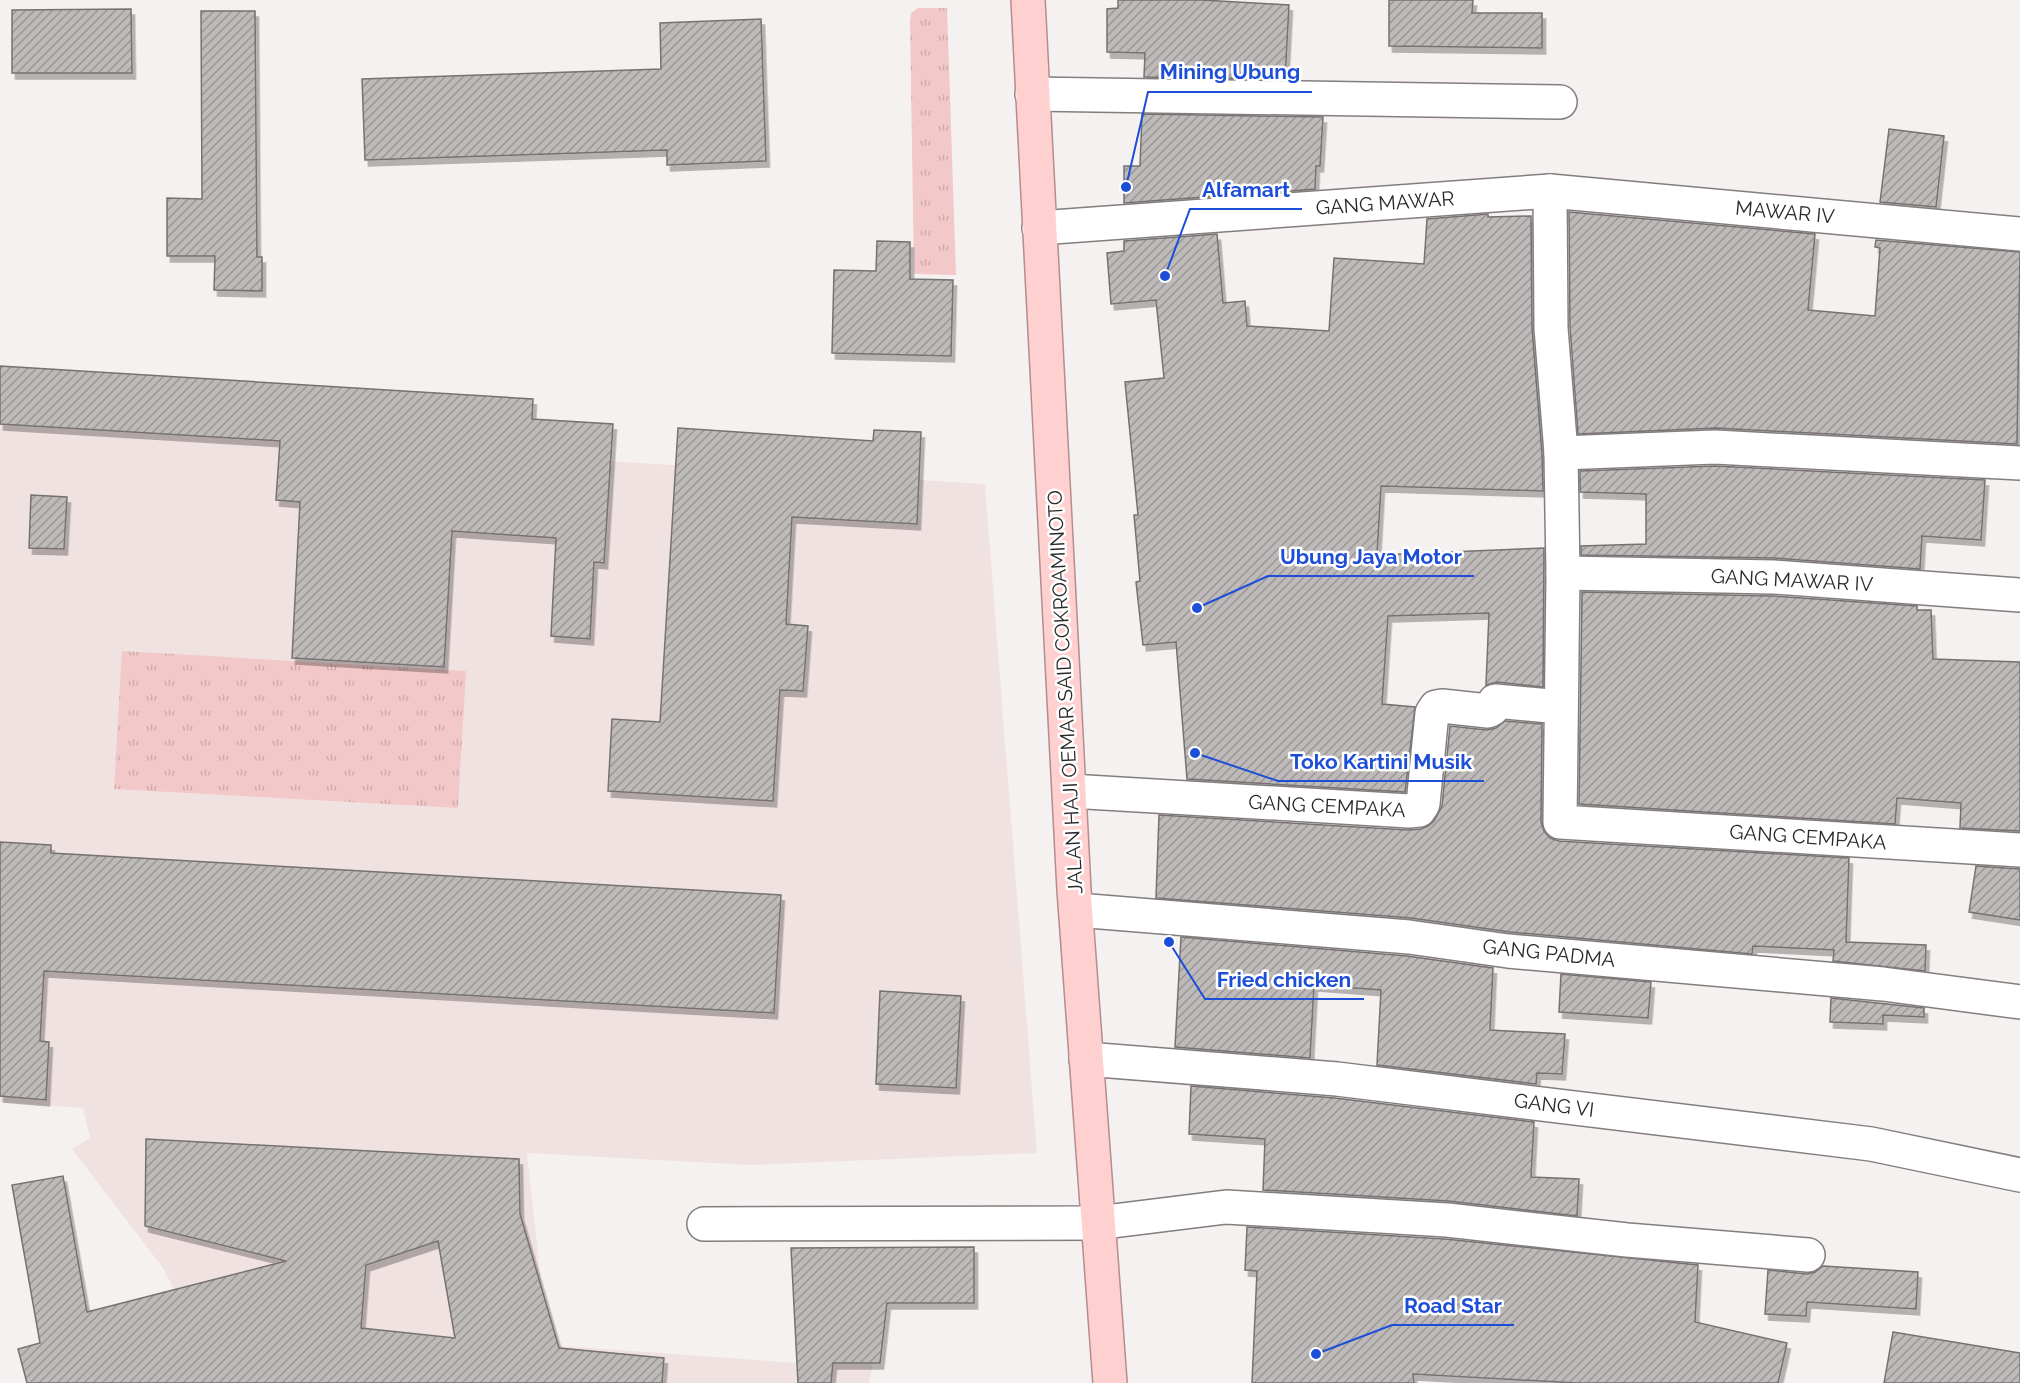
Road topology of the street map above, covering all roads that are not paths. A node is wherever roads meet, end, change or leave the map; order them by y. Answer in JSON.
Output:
{"nodes":[{"id":1,"x":1028,"y":0,"type":"edge"},
{"id":2,"x":1032,"y":94,"type":"junction"},
{"id":3,"x":1560,"y":102,"type":"dead end"},
{"id":4,"x":1550,"y":191,"type":"junction"},
{"id":5,"x":1039,"y":228,"type":"junction"},
{"id":6,"x":2020,"y":234,"type":"edge"},
{"id":7,"x":1561,"y":453,"type":"junction"},
{"id":8,"x":2020,"y":463,"type":"edge"},
{"id":9,"x":1563,"y":573,"type":"junction"},
{"id":10,"x":2020,"y":595,"type":"edge"},
{"id":11,"x":1561,"y":707,"type":"junction"},
{"id":12,"x":1070,"y":791,"type":"junction"},
{"id":13,"x":2020,"y":850,"type":"edge"},
{"id":14,"x":1077,"y":910,"type":"junction"},
{"id":15,"x":2020,"y":1002,"type":"edge"},
{"id":16,"x":1086,"y":1059,"type":"junction"},
{"id":17,"x":2020,"y":1175,"type":"edge"},
{"id":18,"x":1097,"y":1223,"type":"junction"},
{"id":19,"x":704,"y":1224,"type":"dead end"},
{"id":20,"x":1808,"y":1255,"type":"dead end"},
{"id":21,"x":1110,"y":1383,"type":"edge"}],
"edges":[{"from":1,"to":2,"type":"highway","name":"JALAN HAJI OEMAR SAID COKROAMINOTO"},
{"from":2,"to":3,"type":"street"},
{"from":2,"to":5,"type":"highway","name":"JALAN HAJI OEMAR SAID COKROAMINOTO"},
{"from":4,"to":5,"type":"street","name":"GANG MAWAR"},
{"from":4,"to":6,"type":"street","name":"MAWAR IV"},
{"from":4,"to":7,"type":"street"},
{"from":5,"to":12,"type":"highway","name":"JALAN HAJI OEMAR SAID COKROAMINOTO"},
{"from":7,"to":8,"type":"street"},
{"from":7,"to":9,"type":"street"},
{"from":9,"to":10,"type":"street","name":"GANG MAWAR IV"},
{"from":9,"to":11,"type":"street"},
{"from":11,"to":12,"type":"street","name":"GANG CEMPAKA"},
{"from":11,"to":13,"type":"street","name":"GANG CEMPAKA"},
{"from":12,"to":14,"type":"highway","name":"JALAN HAJI OEMAR SAID COKROAMINOTO"},
{"from":14,"to":15,"type":"street","name":"GANG PADMA"},
{"from":14,"to":16,"type":"highway","name":"JALAN HAJI OEMAR SAID COKROAMINOTO"},
{"from":16,"to":17,"type":"street","name":"GANG VI"},
{"from":16,"to":18,"type":"highway","name":"JALAN HAJI OEMAR SAID COKROAMINOTO"},
{"from":18,"to":19,"type":"street"},
{"from":18,"to":20,"type":"street"},
{"from":18,"to":21,"type":"highway","name":"JALAN HAJI OEMAR SAID COKROAMINOTO"}]}
